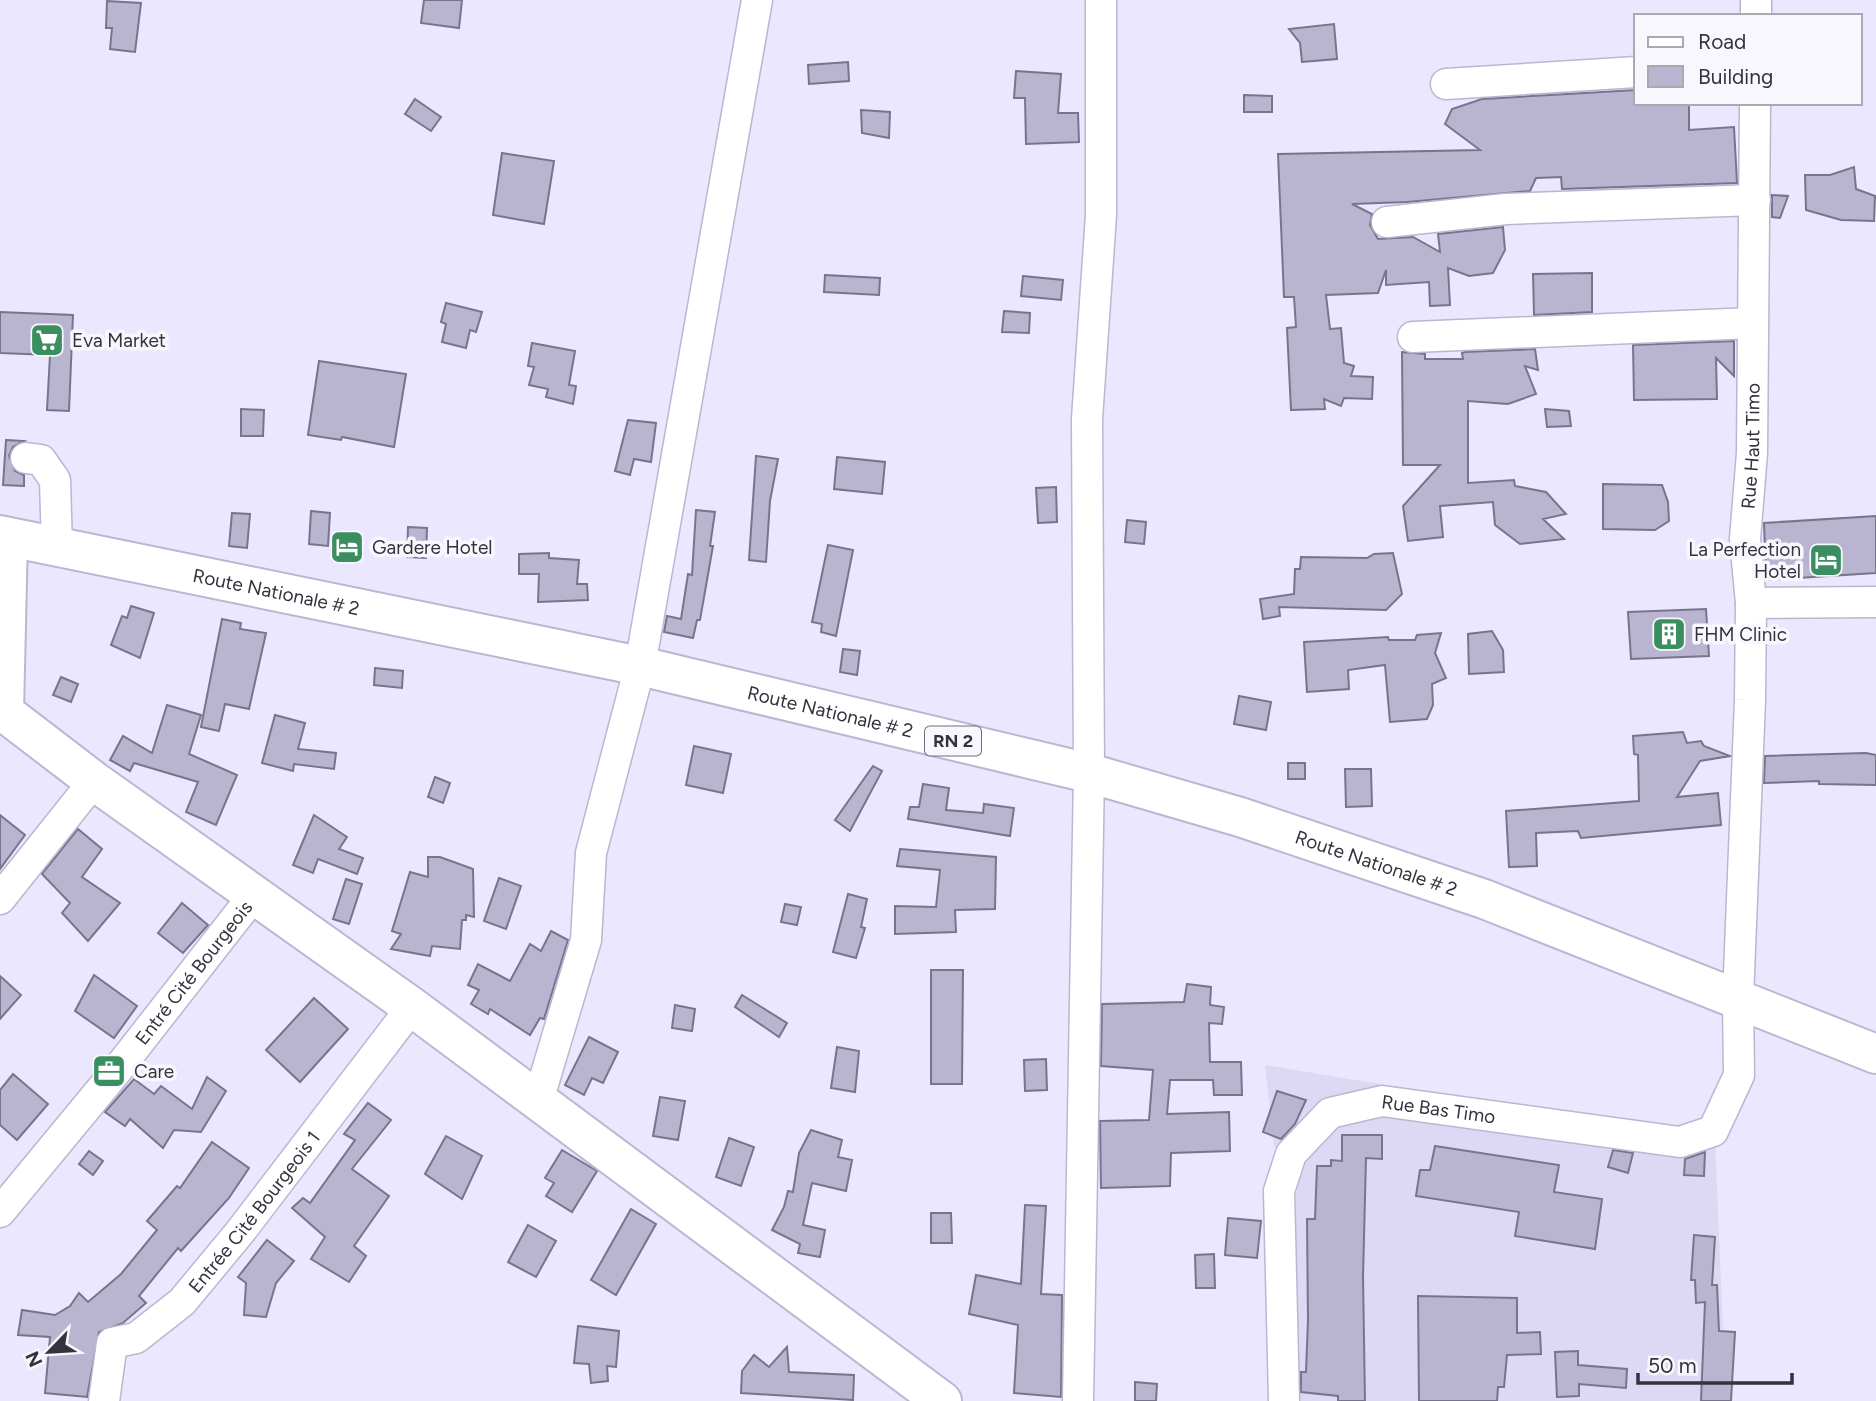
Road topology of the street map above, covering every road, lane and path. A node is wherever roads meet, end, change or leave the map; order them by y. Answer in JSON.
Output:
{"nodes":[{"id":1,"x":757,"y":0,"type":"edge"},
{"id":2,"x":1101,"y":0,"type":"edge"},
{"id":3,"x":1634,"y":72,"type":"edge"},
{"id":4,"x":1446,"y":84,"type":"dead end"},
{"id":5,"x":1755,"y":105,"type":"edge"},
{"id":6,"x":1755,"y":200,"type":"junction"},
{"id":7,"x":1387,"y":222,"type":"dead end"},
{"id":8,"x":1753,"y":323,"type":"junction"},
{"id":9,"x":1413,"y":337,"type":"dead end"},
{"id":10,"x":10,"y":456,"type":"edge"},
{"id":11,"x":4,"y":536,"type":"edge"},
{"id":12,"x":57,"y":547,"type":"junction"},
{"id":13,"x":1876,"y":602,"type":"edge"},
{"id":14,"x":1751,"y":603,"type":"junction"},
{"id":15,"x":640,"y":666,"type":"junction"},
{"id":16,"x":2,"y":710,"type":"edge"},
{"id":17,"x":1089,"y":774,"type":"junction"},
{"id":18,"x":94,"y":780,"type":"junction"},
{"id":19,"x":254,"y":895,"type":"junction"},
{"id":20,"x":0,"y":899,"type":"edge"},
{"id":21,"x":1738,"y":998,"type":"junction"},
{"id":22,"x":412,"y":1007,"type":"junction"},
{"id":23,"x":1876,"y":1054,"type":"edge"},
{"id":24,"x":538,"y":1101,"type":"junction"},
{"id":25,"x":0,"y":1212,"type":"edge"},
{"id":26,"x":104,"y":1401,"type":"edge"},
{"id":27,"x":942,"y":1401,"type":"edge"},
{"id":28,"x":1078,"y":1401,"type":"edge"},
{"id":29,"x":1284,"y":1401,"type":"edge"}],
"edges":[{"from":1,"to":15,"type":"street"},
{"from":2,"to":17,"type":"street"},
{"from":3,"to":4,"type":"street"},
{"from":5,"to":6,"type":"street","name":"Rue Haut Timo"},
{"from":6,"to":7,"type":"street"},
{"from":6,"to":8,"type":"street","name":"Rue Haut Timo"},
{"from":8,"to":9,"type":"street"},
{"from":8,"to":14,"type":"street","name":"Rue Haut Timo"},
{"from":10,"to":12,"type":"street"},
{"from":11,"to":12,"type":"main road","name":"Route Nationale # 2","number":"RN 2"},
{"from":11,"to":16,"type":"main road"},
{"from":12,"to":15,"type":"main road","name":"Route Nationale # 2","number":"RN 2"},
{"from":13,"to":14,"type":"street"},
{"from":14,"to":21,"type":"street","name":"Rue Haut Timo"},
{"from":15,"to":17,"type":"main road","name":"Route Nationale # 2","number":"RN 2"},
{"from":15,"to":24,"type":"street"},
{"from":16,"to":18,"type":"main road"},
{"from":17,"to":21,"type":"main road","name":"Route Nationale # 2","number":"RN 2"},
{"from":17,"to":28,"type":"street"},
{"from":18,"to":19,"type":"main road"},
{"from":18,"to":20,"type":"street"},
{"from":19,"to":22,"type":"main road"},
{"from":19,"to":25,"type":"street","name":"Entré Cité Bourgeois"},
{"from":21,"to":23,"type":"main road","name":"Route Nationale # 2","number":"RN 2"},
{"from":21,"to":29,"type":"street","name":"Rue Bas Timo"},
{"from":22,"to":24,"type":"main road"},
{"from":22,"to":26,"type":"street","name":"Entrée Cité Bourgeois 1"},
{"from":24,"to":27,"type":"main road"}]}
